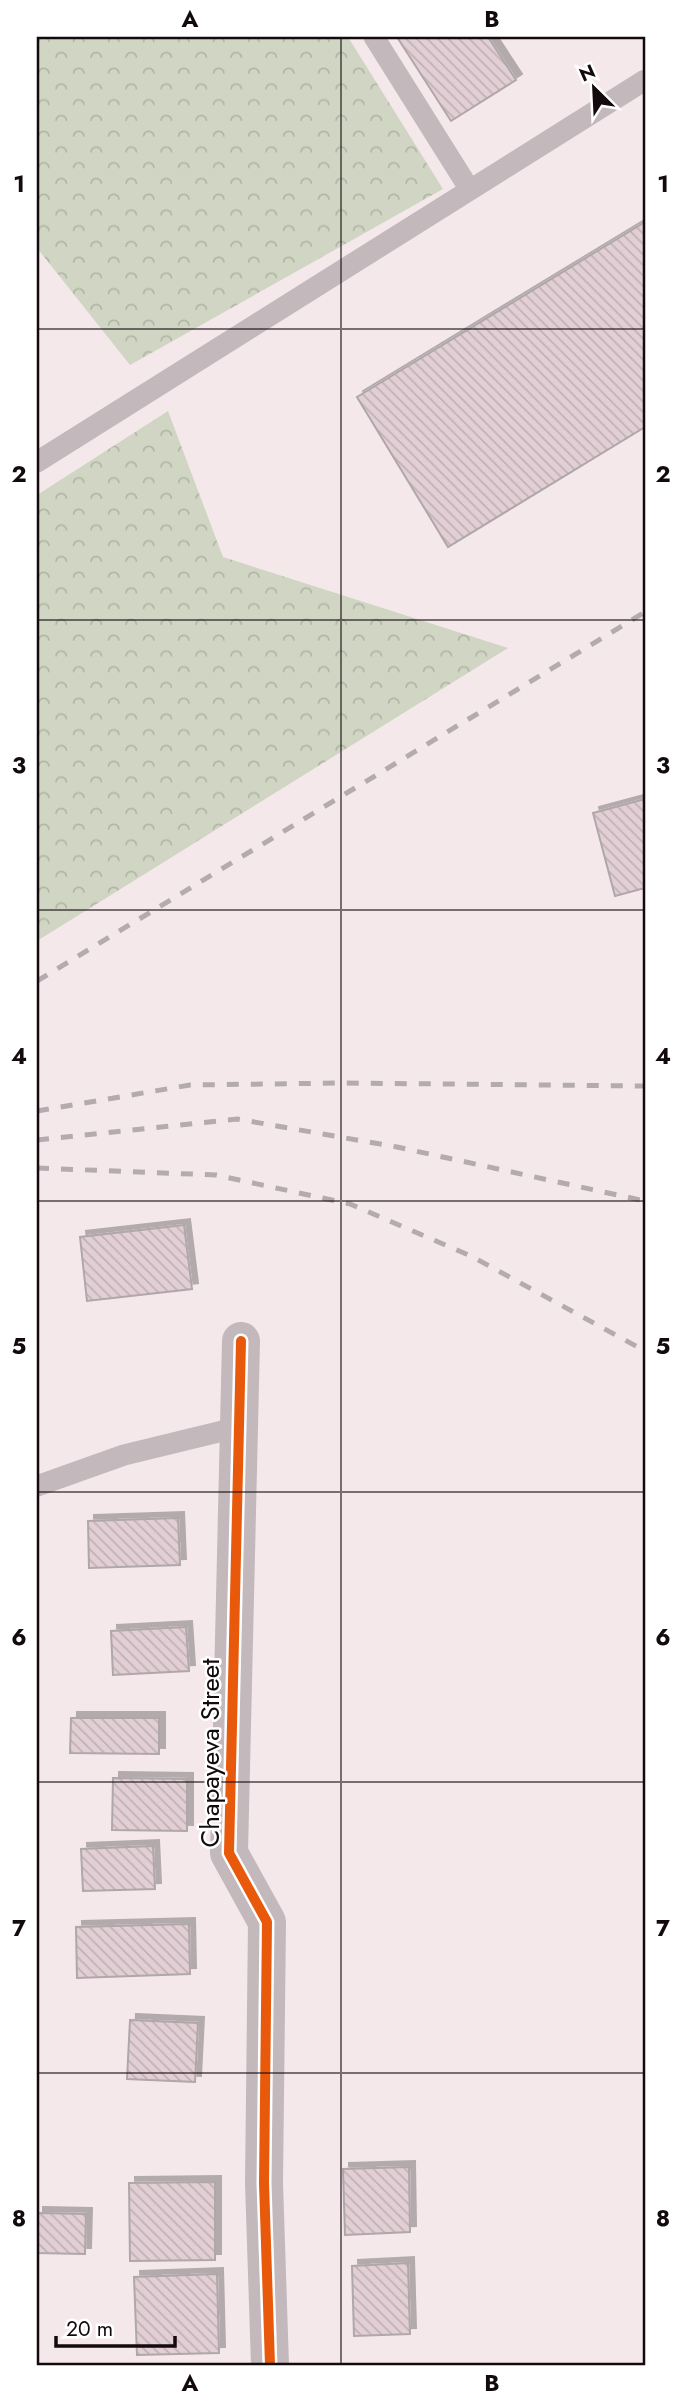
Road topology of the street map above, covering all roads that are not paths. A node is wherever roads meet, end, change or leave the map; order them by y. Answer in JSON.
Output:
{"nodes":[{"id":1,"x":374,"y":37,"type":"edge"},
{"id":2,"x":645,"y":80,"type":"edge"},
{"id":3,"x":470,"y":190,"type":"junction"},
{"id":4,"x":37,"y":462,"type":"edge"},
{"id":5,"x":241,"y":1342,"type":"dead end"},
{"id":6,"x":239,"y":1427,"type":"junction"},
{"id":7,"x":37,"y":1486,"type":"edge"},
{"id":8,"x":270,"y":2365,"type":"edge"}],
"edges":[{"from":1,"to":3,"type":"lane"},
{"from":2,"to":3,"type":"lane"},
{"from":3,"to":4,"type":"lane"},
{"from":5,"to":6,"type":"street","name":"Chapayeva Street"},
{"from":6,"to":7,"type":"lane"},
{"from":6,"to":8,"type":"street","name":"Chapayeva Street"}]}
